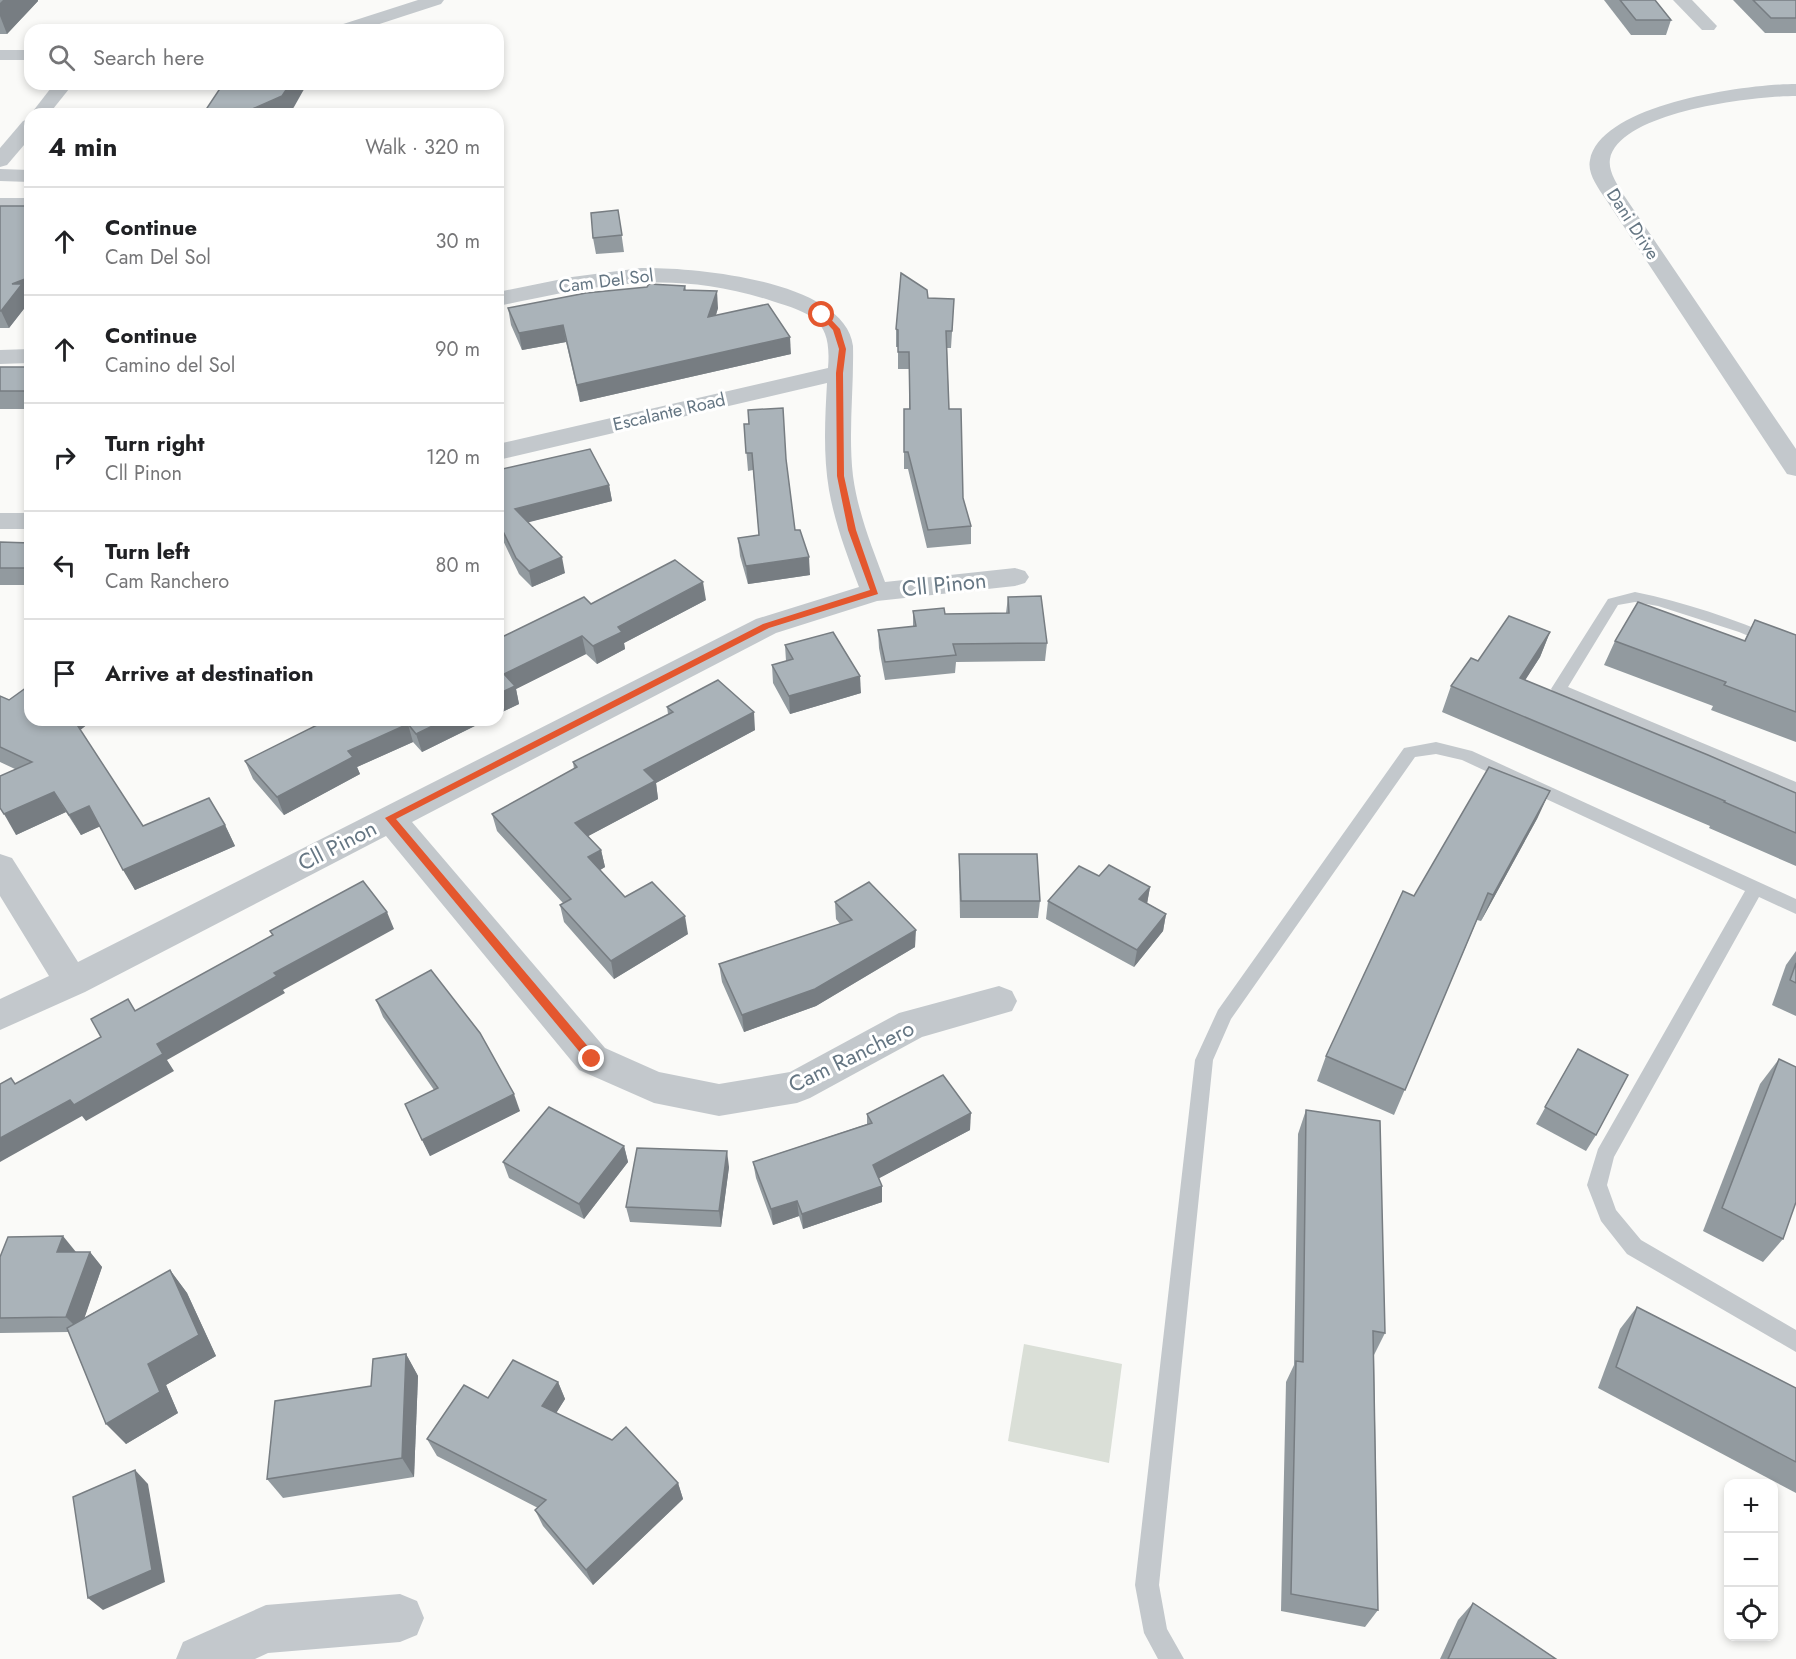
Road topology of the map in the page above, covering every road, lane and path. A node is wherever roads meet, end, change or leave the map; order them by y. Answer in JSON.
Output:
{"nodes":[{"id":1,"x":435,"y":0,"type":"edge"},
{"id":2,"x":1682,"y":0,"type":"edge"},
{"id":3,"x":362,"y":24,"type":"edge"},
{"id":4,"x":1708,"y":26,"type":"dead end"},
{"id":5,"x":0,"y":55,"type":"edge"},
{"id":6,"x":24,"y":55,"type":"edge"},
{"id":7,"x":59,"y":90,"type":"edge"},
{"id":8,"x":1796,"y":90,"type":"edge"},
{"id":9,"x":44,"y":108,"type":"edge"},
{"id":10,"x":24,"y":132,"type":"edge"},
{"id":11,"x":0,"y":161,"type":"edge"},
{"id":12,"x":0,"y":175,"type":"edge"},
{"id":13,"x":24,"y":176,"type":"edge"},
{"id":14,"x":0,"y":204,"type":"edge"},
{"id":15,"x":24,"y":204,"type":"edge"},
{"id":16,"x":504,"y":297,"type":"edge"},
{"id":17,"x":24,"y":356,"type":"edge"},
{"id":18,"x":0,"y":357,"type":"edge"},
{"id":19,"x":840,"y":373,"type":"junction"},
{"id":20,"x":504,"y":451,"type":"edge"},
{"id":21,"x":1796,"y":468,"type":"edge"},
{"id":22,"x":24,"y":521,"type":"edge"},
{"id":23,"x":0,"y":522,"type":"edge"},
{"id":24,"x":1015,"y":577,"type":"dead end"},
{"id":25,"x":875,"y":592,"type":"junction"},
{"id":26,"x":1796,"y":651,"type":"edge"},
{"id":27,"x":1796,"y":789,"type":"edge"},
{"id":28,"x":390,"y":818,"type":"junction"},
{"id":29,"x":0,"y":867,"type":"edge"},
{"id":30,"x":1754,"y":890,"type":"junction"},
{"id":31,"x":1796,"y":907,"type":"edge"},
{"id":32,"x":72,"y":982,"type":"junction"},
{"id":33,"x":999,"y":1001,"type":"dead end"},
{"id":34,"x":0,"y":1015,"type":"edge"},
{"id":35,"x":1796,"y":1342,"type":"edge"},
{"id":36,"x":400,"y":1618,"type":"dead end"},
{"id":37,"x":200,"y":1659,"type":"edge"},
{"id":38,"x":1172,"y":1659,"type":"edge"}],
"edges":[{"from":1,"to":3,"type":"street"},
{"from":2,"to":4,"type":"street"},
{"from":5,"to":6,"type":"street"},
{"from":7,"to":9,"type":"street"},
{"from":8,"to":21,"type":"street","name":"Dani Drive"},
{"from":10,"to":11,"type":"street"},
{"from":12,"to":13,"type":"street"},
{"from":14,"to":15,"type":"street"},
{"from":16,"to":19,"type":"street","name":"Cam Del Sol"},
{"from":17,"to":18,"type":"street"},
{"from":19,"to":20,"type":"street","name":"Escalante Road"},
{"from":19,"to":25,"type":"street","name":"Cam Del Sol"},
{"from":22,"to":23,"type":"street"},
{"from":24,"to":25,"type":"street","name":"Cll Pinon"},
{"from":25,"to":28,"type":"street","name":"Cll Pinon"},
{"from":26,"to":27,"type":"lane"},
{"from":28,"to":32,"type":"street","name":"Cll Pinon"},
{"from":28,"to":33,"type":"street","name":"Cam Ranchero"},
{"from":29,"to":32,"type":"street"},
{"from":30,"to":31,"type":"lane"},
{"from":30,"to":35,"type":"lane"},
{"from":30,"to":38,"type":"lane"},
{"from":32,"to":34,"type":"street","name":"Cll Pinon"},
{"from":36,"to":37,"type":"street"}]}
